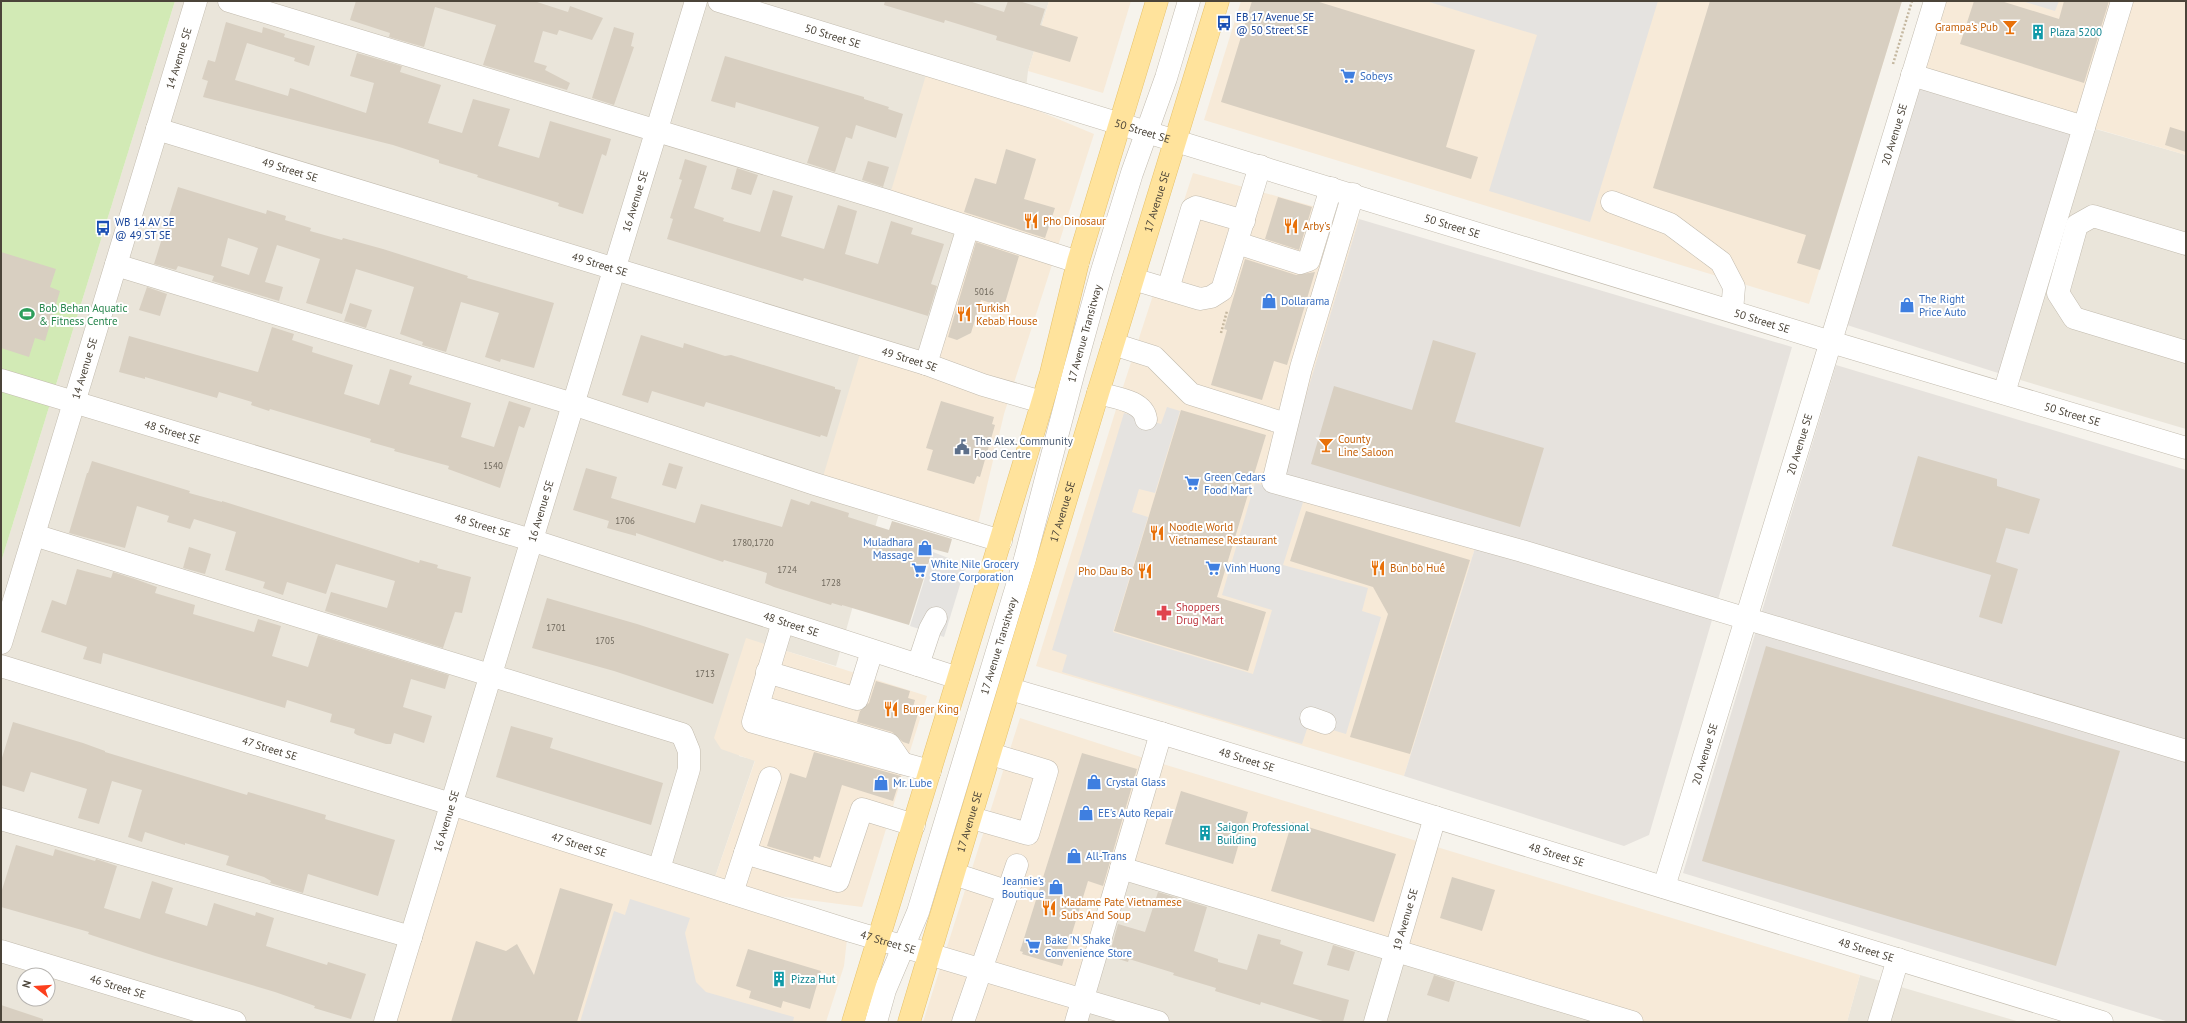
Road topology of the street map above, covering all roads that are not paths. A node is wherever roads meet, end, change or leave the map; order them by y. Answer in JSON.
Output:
{"nodes":[{"id":1,"x":196,"y":1,"type":"edge"},
{"id":2,"x":229,"y":1,"type":"edge"},
{"id":3,"x":696,"y":1,"type":"edge"},
{"id":4,"x":719,"y":1,"type":"edge"},
{"id":5,"x":1157,"y":1,"type":"edge"},
{"id":6,"x":1218,"y":1,"type":"edge"},
{"id":7,"x":1935,"y":1,"type":"edge"},
{"id":8,"x":2122,"y":1,"type":"edge"},
{"id":9,"x":1189,"y":5,"type":"edge"},
{"id":10,"x":1912,"y":75,"type":"junction"},
{"id":11,"x":1120,"y":125,"type":"junction"},
{"id":12,"x":2084,"y":127,"type":"junction"},
{"id":13,"x":157,"y":129,"type":"junction"},
{"id":14,"x":656,"y":131,"type":"junction"},
{"id":15,"x":1147,"y":133,"type":"junction"},
{"id":16,"x":1175,"y":141,"type":"junction"},
{"id":17,"x":1260,"y":166,"type":"junction"},
{"id":18,"x":1331,"y":188,"type":"junction"},
{"id":19,"x":1353,"y":194,"type":"junction"},
{"id":20,"x":1612,"y":202,"type":"dead end"},
{"id":21,"x":1244,"y":221,"type":"junction"},
{"id":22,"x":968,"y":227,"type":"junction"},
{"id":23,"x":1237,"y":242,"type":"junction"},
{"id":24,"x":2186,"y":244,"type":"edge"},
{"id":25,"x":1078,"y":262,"type":"junction"},
{"id":26,"x":116,"y":265,"type":"junction"},
{"id":27,"x":614,"y":268,"type":"junction"},
{"id":28,"x":1133,"y":279,"type":"junction"},
{"id":29,"x":1168,"y":290,"type":"junction"},
{"id":30,"x":1732,"y":311,"type":"junction"},
{"id":31,"x":1831,"y":342,"type":"junction"},
{"id":32,"x":1113,"y":344,"type":"junction"},
{"id":33,"x":2186,"y":352,"type":"edge"},
{"id":34,"x":926,"y":364,"type":"junction"},
{"id":35,"x":1,"y":380,"type":"edge"},
{"id":36,"x":1098,"y":393,"type":"junction"},
{"id":37,"x":2004,"y":393,"type":"junction"},
{"id":38,"x":74,"y":401,"type":"junction"},
{"id":39,"x":1042,"y":402,"type":"junction"},
{"id":40,"x":573,"y":404,"type":"junction"},
{"id":41,"x":1146,"y":419,"type":"dead end"},
{"id":42,"x":1286,"y":424,"type":"junction"},
{"id":43,"x":2186,"y":448,"type":"edge"},
{"id":44,"x":34,"y":535,"type":"junction"},
{"id":45,"x":531,"y":540,"type":"junction"},
{"id":46,"x":1001,"y":541,"type":"junction"},
{"id":47,"x":936,"y":618,"type":"dead end"},
{"id":48,"x":1746,"y":618,"type":"junction"},
{"id":49,"x":783,"y":622,"type":"junction"},
{"id":50,"x":1,"y":643,"type":"edge"},
{"id":51,"x":872,"y":651,"type":"junction"},
{"id":52,"x":918,"y":665,"type":"junction"},
{"id":53,"x":1,"y":666,"type":"edge"},
{"id":54,"x":767,"y":672,"type":"junction"},
{"id":55,"x":490,"y":676,"type":"junction"},
{"id":56,"x":958,"y":678,"type":"junction"},
{"id":57,"x":1010,"y":689,"type":"junction"},
{"id":58,"x":1161,"y":733,"type":"junction"},
{"id":59,"x":2186,"y":751,"type":"edge"},
{"id":60,"x":991,"y":754,"type":"junction"},
{"id":61,"x":930,"y":771,"type":"junction"},
{"id":62,"x":770,"y":778,"type":"dead end"},
{"id":63,"x":451,"y":804,"type":"junction"},
{"id":64,"x":1435,"y":817,"type":"junction"},
{"id":65,"x":1,"y":818,"type":"edge"},
{"id":66,"x":972,"y":818,"type":"junction"},
{"id":67,"x":914,"y":825,"type":"junction"},
{"id":68,"x":745,"y":853,"type":"junction"},
{"id":69,"x":1017,"y":865,"type":"dead end"},
{"id":70,"x":1120,"y":868,"type":"junction"},
{"id":71,"x":659,"y":870,"type":"junction"},
{"id":72,"x":954,"y":874,"type":"junction"},
{"id":73,"x":1664,"y":888,"type":"junction"},
{"id":74,"x":1009,"y":892,"type":"junction"},
{"id":75,"x":732,"y":893,"type":"junction"},
{"id":76,"x":411,"y":937,"type":"junction"},
{"id":77,"x":878,"y":939,"type":"junction"},
{"id":78,"x":904,"y":946,"type":"junction"},
{"id":79,"x":1,"y":951,"type":"edge"},
{"id":80,"x":1396,"y":951,"type":"junction"},
{"id":81,"x":930,"y":954,"type":"junction"},
{"id":82,"x":1898,"y":959,"type":"junction"},
{"id":83,"x":981,"y":969,"type":"junction"},
{"id":84,"x":1082,"y":999,"type":"junction"},
{"id":85,"x":235,"y":1022,"type":"edge"},
{"id":86,"x":385,"y":1022,"type":"edge"},
{"id":87,"x":853,"y":1022,"type":"edge"},
{"id":88,"x":876,"y":1022,"type":"edge"},
{"id":89,"x":909,"y":1022,"type":"edge"},
{"id":90,"x":963,"y":1022,"type":"edge"},
{"id":91,"x":1076,"y":1022,"type":"edge"},
{"id":92,"x":1158,"y":1022,"type":"edge"},
{"id":93,"x":1375,"y":1022,"type":"edge"},
{"id":94,"x":1632,"y":1022,"type":"edge"},
{"id":95,"x":1879,"y":1022,"type":"edge"},
{"id":96,"x":2102,"y":1022,"type":"edge"}],
"edges":[{"from":1,"to":13,"type":"street","name":"14 Avenue SE"},
{"from":2,"to":14,"type":"street"},
{"from":3,"to":14,"type":"street","name":"16 Avenue SE"},
{"from":4,"to":11,"type":"street","name":"50 Street SE"},
{"from":5,"to":11,"type":"main road"},
{"from":6,"to":16,"type":"main road","name":"17 Avenue SE"},
{"from":7,"to":10,"type":"street","name":"20 Avenue SE"},
{"from":8,"to":12,"type":"street"},
{"from":9,"to":15,"type":"street","name":"17 Avenue Transitway"},
{"from":10,"to":12,"type":"street"},
{"from":10,"to":31,"type":"street","name":"20 Avenue SE"},
{"from":11,"to":15,"type":"street","name":"50 Street SE"},
{"from":11,"to":25,"type":"main road"},
{"from":12,"to":37,"type":"street"},
{"from":13,"to":26,"type":"street","name":"14 Avenue SE"},
{"from":13,"to":27,"type":"street","name":"49 Street SE"},
{"from":14,"to":22,"type":"street"},
{"from":14,"to":27,"type":"street","name":"16 Avenue SE"},
{"from":15,"to":16,"type":"street","name":"50 Street SE"},
{"from":15,"to":78,"type":"street","name":"17 Avenue Transitway"},
{"from":16,"to":17,"type":"street","name":"50 Street SE"},
{"from":16,"to":28,"type":"main road","name":"17 Avenue SE"},
{"from":17,"to":18,"type":"street","name":"50 Street SE"},
{"from":17,"to":21,"type":"street"},
{"from":18,"to":19,"type":"street","name":"50 Street SE"},
{"from":18,"to":23,"type":"street"},
{"from":19,"to":30,"type":"street","name":"50 Street SE"},
{"from":19,"to":42,"type":"street"},
{"from":20,"to":30,"type":"street"},
{"from":21,"to":23,"type":"street"},
{"from":21,"to":29,"type":"street"},
{"from":22,"to":25,"type":"street"},
{"from":22,"to":34,"type":"street"},
{"from":23,"to":29,"type":"street"},
{"from":24,"to":33,"type":"street"},
{"from":25,"to":39,"type":"main road"},
{"from":26,"to":38,"type":"street","name":"14 Avenue SE"},
{"from":26,"to":40,"type":"street"},
{"from":27,"to":34,"type":"street","name":"49 Street SE"},
{"from":27,"to":40,"type":"street","name":"16 Avenue SE"},
{"from":28,"to":29,"type":"street"},
{"from":28,"to":32,"type":"main road","name":"17 Avenue SE"},
{"from":30,"to":31,"type":"street","name":"50 Street SE"},
{"from":31,"to":37,"type":"street","name":"50 Street SE"},
{"from":31,"to":48,"type":"street","name":"20 Avenue SE"},
{"from":32,"to":36,"type":"main road","name":"17 Avenue SE"},
{"from":32,"to":42,"type":"street"},
{"from":34,"to":39,"type":"street","name":"49 Street SE"},
{"from":35,"to":38,"type":"street","name":"48 Street SE"},
{"from":36,"to":41,"type":"street"},
{"from":36,"to":57,"type":"main road","name":"17 Avenue SE"},
{"from":37,"to":43,"type":"street","name":"50 Street SE"},
{"from":38,"to":44,"type":"street","name":"14 Avenue SE"},
{"from":38,"to":45,"type":"street","name":"48 Street SE"},
{"from":39,"to":46,"type":"main road"},
{"from":40,"to":45,"type":"street","name":"16 Avenue SE"},
{"from":40,"to":46,"type":"street"},
{"from":42,"to":48,"type":"street"},
{"from":44,"to":50,"type":"street","name":"14 Avenue SE"},
{"from":44,"to":55,"type":"street"},
{"from":45,"to":49,"type":"street","name":"48 Street SE"},
{"from":45,"to":55,"type":"street","name":"16 Avenue SE"},
{"from":46,"to":56,"type":"main road"},
{"from":47,"to":52,"type":"street"},
{"from":48,"to":59,"type":"street"},
{"from":48,"to":73,"type":"street","name":"20 Avenue SE"},
{"from":49,"to":51,"type":"street","name":"48 Street SE"},
{"from":49,"to":54,"type":"street"},
{"from":51,"to":52,"type":"street","name":"48 Street SE"},
{"from":51,"to":54,"type":"street"},
{"from":52,"to":56,"type":"street","name":"48 Street SE"},
{"from":53,"to":63,"type":"street","name":"47 Street SE"},
{"from":54,"to":61,"type":"street"},
{"from":55,"to":63,"type":"street","name":"16 Avenue SE"},
{"from":55,"to":71,"type":"street"},
{"from":56,"to":61,"type":"main road"},
{"from":57,"to":58,"type":"street","name":"48 Street SE"},
{"from":57,"to":60,"type":"main road","name":"17 Avenue SE"},
{"from":58,"to":64,"type":"street","name":"48 Street SE"},
{"from":58,"to":70,"type":"street"},
{"from":60,"to":66,"type":"main road","name":"17 Avenue SE"},
{"from":60,"to":66,"type":"street"},
{"from":61,"to":67,"type":"main road"},
{"from":62,"to":68,"type":"street"},
{"from":63,"to":71,"type":"street","name":"47 Street SE"},
{"from":63,"to":76,"type":"street","name":"16 Avenue SE"},
{"from":64,"to":73,"type":"street","name":"48 Street SE"},
{"from":64,"to":80,"type":"street","name":"19 Avenue SE"},
{"from":65,"to":76,"type":"street"},
{"from":66,"to":72,"type":"main road","name":"17 Avenue SE"},
{"from":67,"to":68,"type":"street"},
{"from":67,"to":77,"type":"main road"},
{"from":68,"to":75,"type":"street"},
{"from":69,"to":74,"type":"street"},
{"from":70,"to":80,"type":"street"},
{"from":70,"to":84,"type":"street"},
{"from":71,"to":75,"type":"street","name":"47 Street SE"},
{"from":72,"to":74,"type":"street"},
{"from":72,"to":81,"type":"main road","name":"17 Avenue SE"},
{"from":73,"to":82,"type":"street","name":"48 Street SE"},
{"from":74,"to":83,"type":"street"},
{"from":75,"to":77,"type":"street","name":"47 Street SE"},
{"from":76,"to":86,"type":"street","name":"16 Avenue SE"},
{"from":77,"to":78,"type":"street","name":"47 Street SE"},
{"from":77,"to":87,"type":"main road"},
{"from":78,"to":81,"type":"street","name":"47 Street SE"},
{"from":78,"to":88,"type":"street","name":"17 Avenue Transitway"},
{"from":79,"to":85,"type":"street","name":"46 Street SE"},
{"from":80,"to":93,"type":"street","name":"19 Avenue SE"},
{"from":80,"to":94,"type":"street"},
{"from":81,"to":83,"type":"street","name":"47 Street SE"},
{"from":81,"to":89,"type":"main road","name":"17 Avenue SE"},
{"from":82,"to":95,"type":"street"},
{"from":82,"to":96,"type":"street","name":"48 Street SE"},
{"from":83,"to":84,"type":"street","name":"47 Street SE"},
{"from":83,"to":90,"type":"street"},
{"from":84,"to":91,"type":"street"},
{"from":84,"to":92,"type":"street","name":"47 Street SE"}]}
